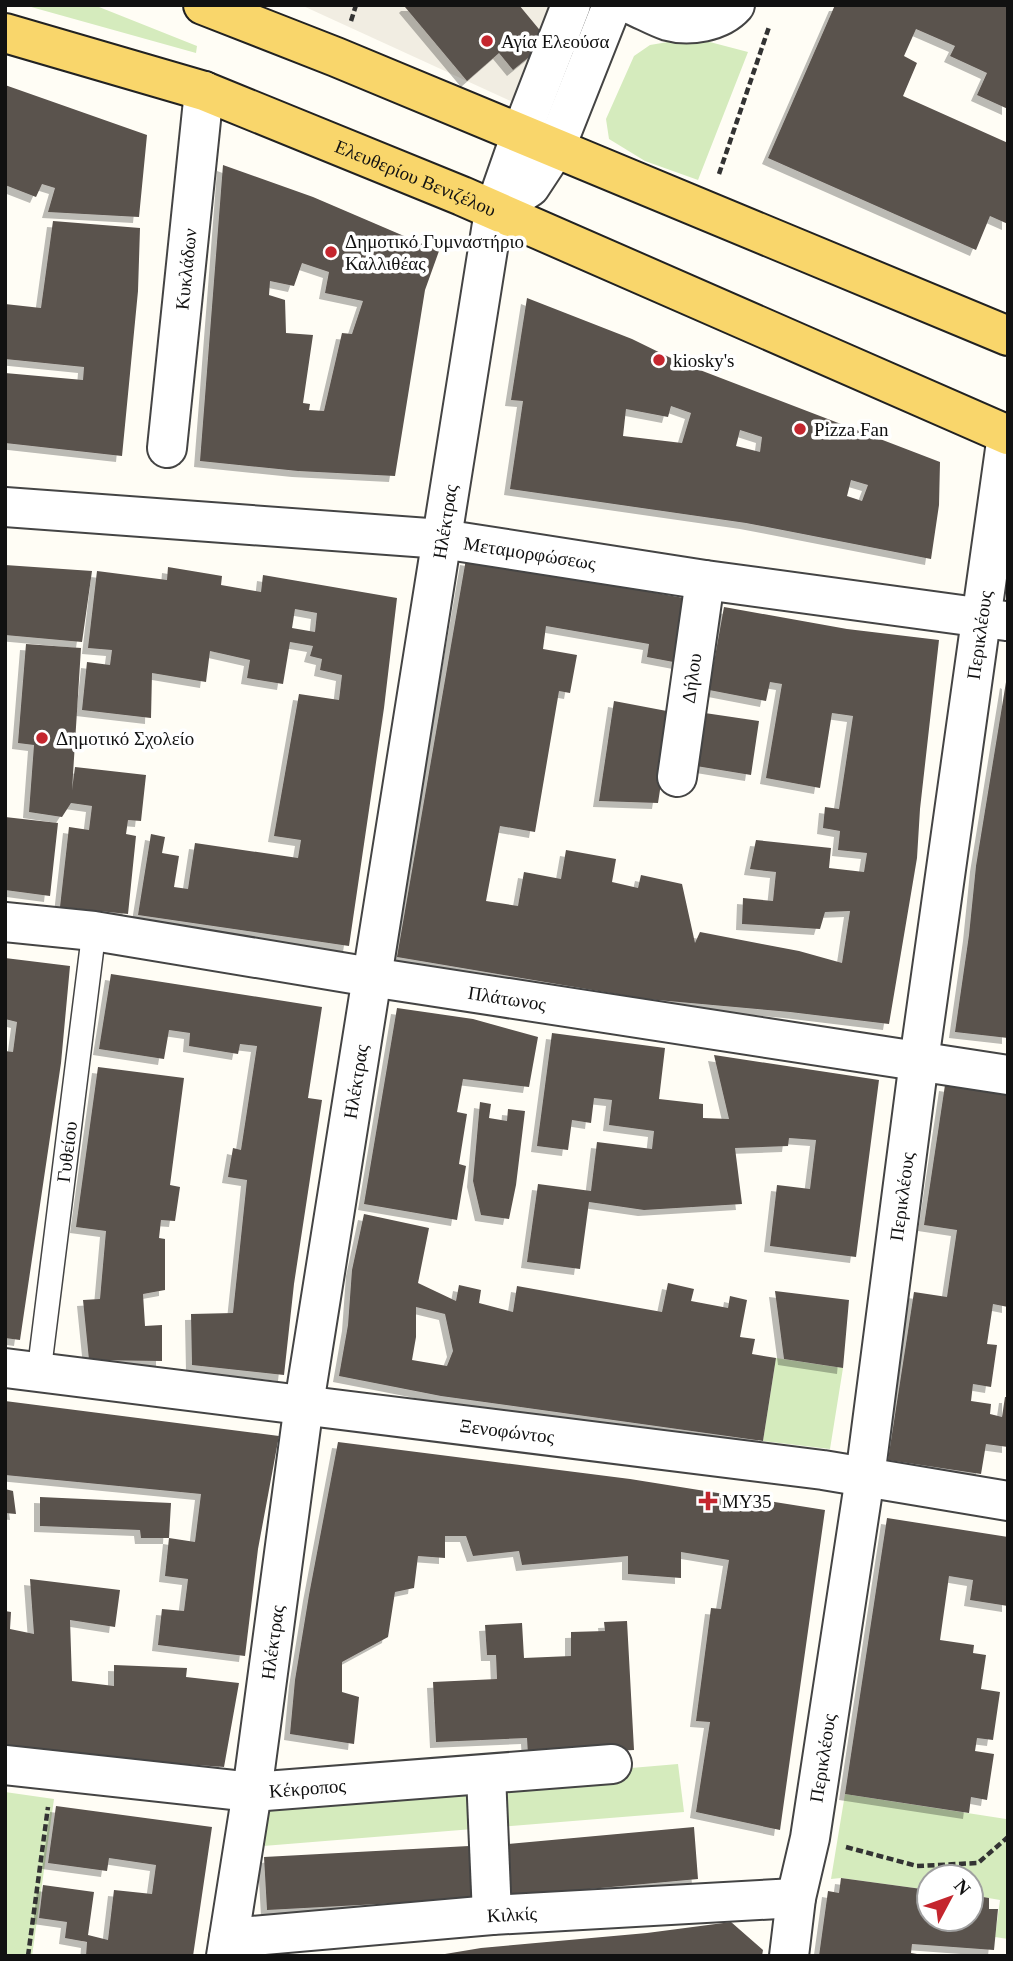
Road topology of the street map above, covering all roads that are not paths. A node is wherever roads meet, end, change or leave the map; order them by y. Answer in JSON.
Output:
{"nodes":[{"id":1,"x":203,"y":5,"type":"edge"},
{"id":2,"x":571,"y":5,"type":"edge"},
{"id":3,"x":612,"y":5,"type":"edge"},
{"id":4,"x":632,"y":5,"type":"edge"},
{"id":5,"x":735,"y":5,"type":"edge"},
{"id":6,"x":5,"y":33,"type":"edge"},
{"id":7,"x":204,"y":91,"type":"junction"},
{"id":8,"x":538,"y":142,"type":"junction"},
{"id":9,"x":494,"y":211,"type":"junction"},
{"id":10,"x":1008,"y":336,"type":"edge"},
{"id":11,"x":1008,"y":435,"type":"edge"},
{"id":12,"x":167,"y":448,"type":"dead end"},
{"id":13,"x":5,"y":507,"type":"edge"},
{"id":14,"x":442,"y":538,"type":"junction"},
{"id":15,"x":705,"y":580,"type":"junction"},
{"id":16,"x":995,"y":619,"type":"edge"},
{"id":17,"x":677,"y":778,"type":"dead end"},
{"id":18,"x":5,"y":922,"type":"edge"},
{"id":19,"x":94,"y":931,"type":"junction"},
{"id":20,"x":371,"y":977,"type":"junction"},
{"id":21,"x":919,"y":1061,"type":"junction"},
{"id":22,"x":1008,"y":1075,"type":"edge"},
{"id":23,"x":22,"y":1370,"type":"edge"},
{"id":24,"x":304,"y":1404,"type":"junction"},
{"id":25,"x":865,"y":1477,"type":"junction"},
{"id":26,"x":1008,"y":1501,"type":"edge"},
{"id":27,"x":612,"y":1764,"type":"dead end"},
{"id":28,"x":5,"y":1765,"type":"edge"},
{"id":29,"x":486,"y":1775,"type":"junction"},
{"id":30,"x":252,"y":1792,"type":"junction"},
{"id":31,"x":796,"y":1898,"type":"junction"},
{"id":32,"x":492,"y":1915,"type":"junction"},
{"id":33,"x":227,"y":1947,"type":"edge"},
{"id":34,"x":789,"y":1956,"type":"edge"}],
"edges":[{"from":1,"to":8,"type":"main road"},
{"from":2,"to":8,"type":"street"},
{"from":3,"to":8,"type":"street"},
{"from":4,"to":5,"type":"street"},
{"from":6,"to":7,"type":"main road","name":"Ελευθερίου Βενιζέλου"},
{"from":7,"to":9,"type":"main road","name":"Ελευθερίου Βενιζέλου"},
{"from":7,"to":12,"type":"street","name":"Κυκλάδων"},
{"from":8,"to":9,"type":"street","name":"Ηλέκτρας"},
{"from":8,"to":10,"type":"main road"},
{"from":9,"to":11,"type":"main road","name":"Ελευθερίου Βενιζέλου"},
{"from":9,"to":14,"type":"street","name":"Ηλέκτρας"},
{"from":11,"to":16,"type":"street","name":"Περικλέους"},
{"from":13,"to":14,"type":"street","name":"Μεταμορφώσεως"},
{"from":14,"to":15,"type":"street","name":"Μεταμορφώσεως"},
{"from":14,"to":20,"type":"street","name":"Ηλέκτρας"},
{"from":15,"to":16,"type":"street","name":"Μεταμορφώσεως"},
{"from":15,"to":17,"type":"street","name":"Δήλου"},
{"from":16,"to":21,"type":"street","name":"Περικλέους"},
{"from":18,"to":19,"type":"street","name":"Πλάτωνος"},
{"from":19,"to":20,"type":"street","name":"Πλάτωνος"},
{"from":19,"to":23,"type":"lane","name":"Γυθείου"},
{"from":20,"to":21,"type":"street","name":"Πλάτωνος"},
{"from":20,"to":24,"type":"street","name":"Ηλέκτρας"},
{"from":21,"to":22,"type":"street","name":"Πλάτωνος"},
{"from":21,"to":25,"type":"street","name":"Περικλέους"},
{"from":23,"to":24,"type":"street","name":"Ξενοφώντος"},
{"from":24,"to":25,"type":"street","name":"Ξενοφώντος"},
{"from":24,"to":30,"type":"street","name":"Ηλέκτρας"},
{"from":25,"to":26,"type":"street","name":"Ξενοφώντος"},
{"from":25,"to":31,"type":"street","name":"Περικλέους"},
{"from":27,"to":29,"type":"street","name":"Κέκροπος"},
{"from":28,"to":30,"type":"street","name":"Κέκροπος"},
{"from":29,"to":30,"type":"street","name":"Κέκροπος"},
{"from":29,"to":32,"type":"street"},
{"from":30,"to":33,"type":"street","name":"Ηλέκτρας"},
{"from":31,"to":32,"type":"street","name":"Κιλκίς"},
{"from":31,"to":34,"type":"street","name":"Περικλέους"},
{"from":32,"to":33,"type":"street","name":"Κιλκίς"}]}
